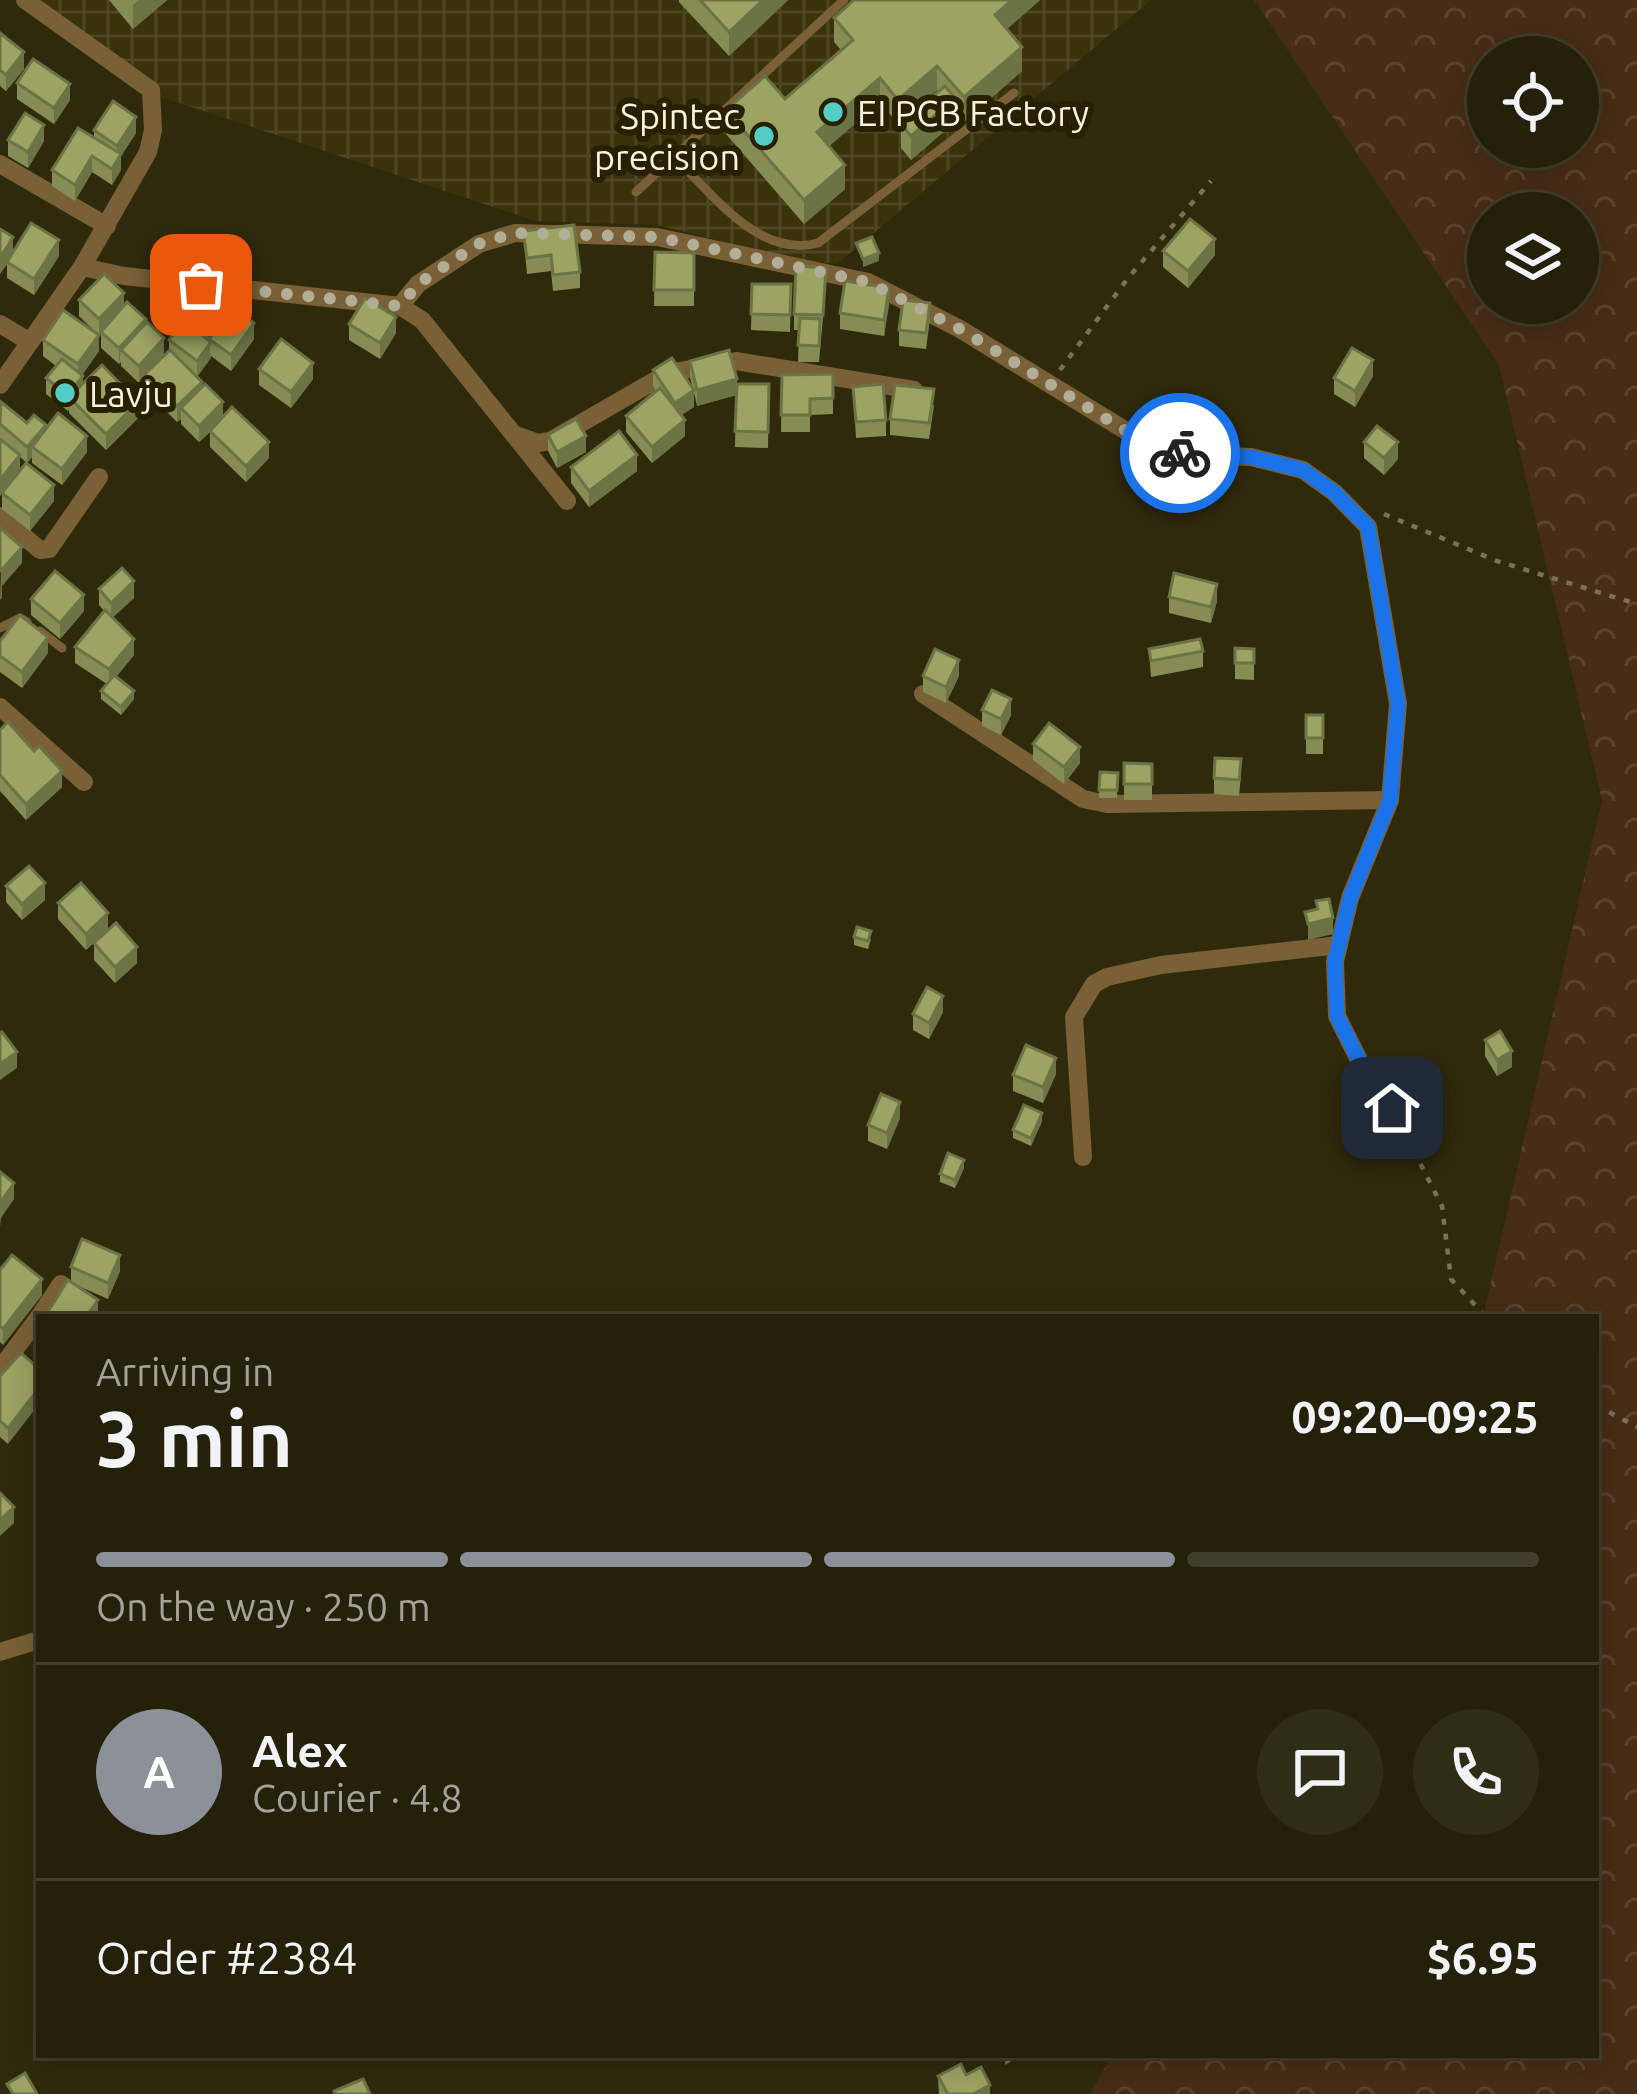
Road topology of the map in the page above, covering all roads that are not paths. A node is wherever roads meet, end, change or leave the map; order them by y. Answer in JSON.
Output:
{"nodes":[{"id":1,"x":25,"y":0,"type":"edge"},
{"id":2,"x":844,"y":0,"type":"edge"},
{"id":3,"x":1013,"y":94,"type":"dead end"},
{"id":4,"x":674,"y":157,"type":"junction"},
{"id":5,"x":0,"y":164,"type":"edge"},
{"id":6,"x":636,"y":192,"type":"dead end"},
{"id":7,"x":107,"y":226,"type":"junction"},
{"id":8,"x":82,"y":267,"type":"junction"},
{"id":9,"x":400,"y":306,"type":"junction"},
{"id":10,"x":0,"y":324,"type":"edge"},
{"id":11,"x":30,"y":343,"type":"junction"},
{"id":12,"x":0,"y":385,"type":"edge"},
{"id":13,"x":926,"y":392,"type":"edge"},
{"id":14,"x":516,"y":435,"type":"junction"},
{"id":15,"x":99,"y":477,"type":"dead end"},
{"id":16,"x":567,"y":501,"type":"dead end"},
{"id":17,"x":0,"y":516,"type":"edge"},
{"id":18,"x":0,"y":628,"type":"edge"},
{"id":19,"x":62,"y":648,"type":"dead end"},
{"id":20,"x":923,"y":694,"type":"dead end"},
{"id":21,"x":0,"y":707,"type":"edge"},
{"id":22,"x":84,"y":782,"type":"dead end"},
{"id":23,"x":1390,"y":800,"type":"junction"},
{"id":24,"x":1339,"y":945,"type":"junction"},
{"id":25,"x":1392,"y":1108,"type":"road end"},
{"id":26,"x":1083,"y":1157,"type":"dead end"},
{"id":27,"x":61,"y":1284,"type":"edge"},
{"id":28,"x":41,"y":1314,"type":"edge"},
{"id":29,"x":36,"y":1321,"type":"edge"},
{"id":30,"x":0,"y":1369,"type":"edge"},
{"id":31,"x":36,"y":1641,"type":"edge"},
{"id":32,"x":0,"y":1652,"type":"edge"}],
"edges":[{"from":1,"to":7,"type":"street"},
{"from":2,"to":4,"type":"lane"},
{"from":3,"to":4,"type":"lane"},
{"from":4,"to":6,"type":"lane"},
{"from":5,"to":7,"type":"street"},
{"from":7,"to":8,"type":"street"},
{"from":8,"to":9,"type":"street"},
{"from":8,"to":11,"type":"street"},
{"from":9,"to":14,"type":"street"},
{"from":9,"to":23,"type":"street"},
{"from":10,"to":11,"type":"street"},
{"from":11,"to":12,"type":"street"},
{"from":13,"to":14,"type":"street"},
{"from":14,"to":16,"type":"street"},
{"from":15,"to":17,"type":"street"},
{"from":18,"to":19,"type":"lane"},
{"from":20,"to":23,"type":"street"},
{"from":21,"to":22,"type":"street"},
{"from":23,"to":24,"type":"street"},
{"from":24,"to":25,"type":"street"},
{"from":24,"to":26,"type":"street"},
{"from":27,"to":28,"type":"street"},
{"from":29,"to":30,"type":"street"},
{"from":31,"to":32,"type":"street"}]}
